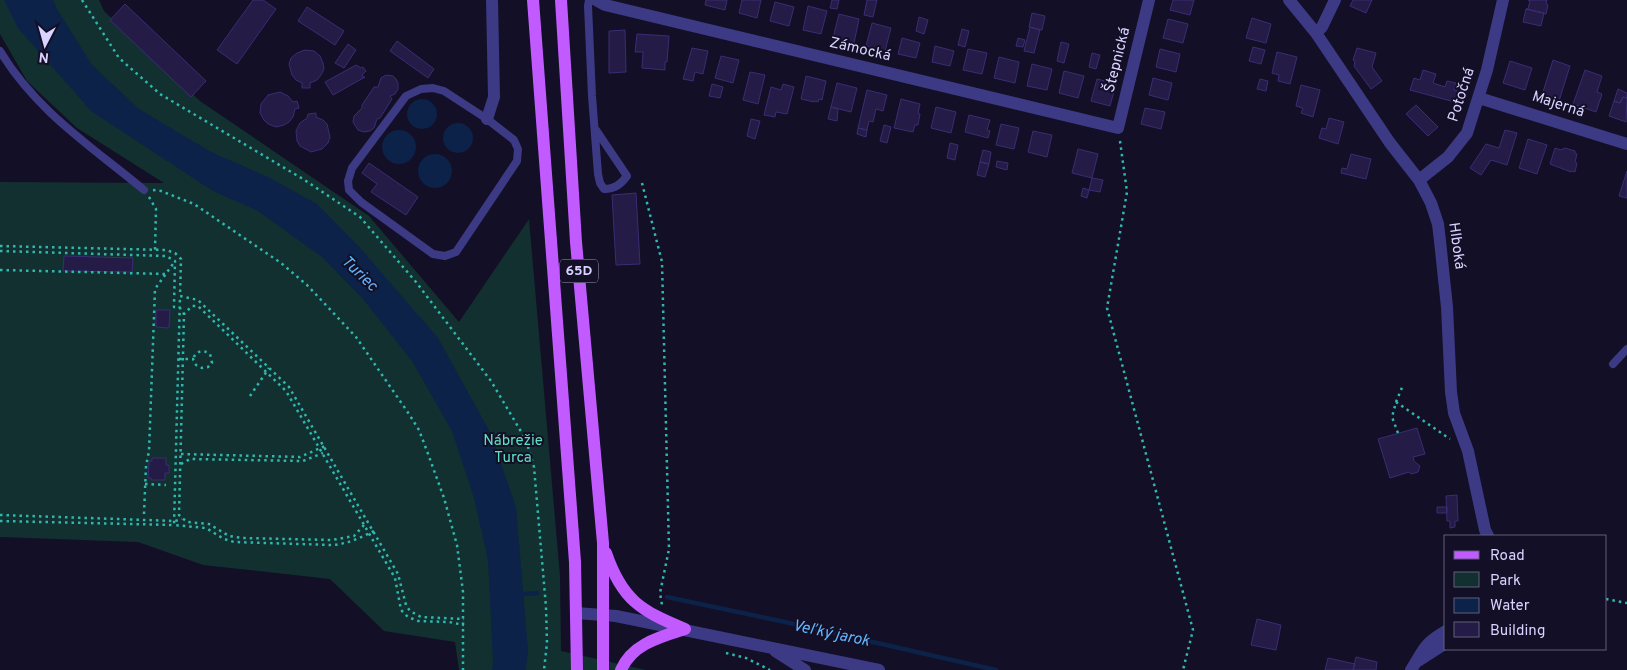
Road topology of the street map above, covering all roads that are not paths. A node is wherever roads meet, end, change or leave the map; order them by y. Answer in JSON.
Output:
{"nodes":[{"id":1,"x":492,"y":0,"type":"edge"},
{"id":2,"x":533,"y":0,"type":"edge"},
{"id":3,"x":561,"y":0,"type":"edge"},
{"id":4,"x":589,"y":0,"type":"edge"},
{"id":5,"x":596,"y":0,"type":"edge"},
{"id":6,"x":1150,"y":0,"type":"edge"},
{"id":7,"x":1288,"y":0,"type":"edge"},
{"id":8,"x":1336,"y":0,"type":"edge"},
{"id":9,"x":1503,"y":0,"type":"edge"},
{"id":10,"x":1316,"y":33,"type":"junction"},
{"id":11,"x":0,"y":51,"type":"edge"},
{"id":12,"x":1479,"y":98,"type":"junction"},
{"id":13,"x":487,"y":119,"type":"junction"},
{"id":14,"x":1118,"y":128,"type":"joint"},
{"id":15,"x":596,"y":130,"type":"junction"},
{"id":16,"x":1627,"y":144,"type":"edge"},
{"id":17,"x":1418,"y":180,"type":"junction"},
{"id":18,"x":144,"y":190,"type":"road end"},
{"id":19,"x":1627,"y":349,"type":"edge"},
{"id":20,"x":1613,"y":364,"type":"dead end"},
{"id":21,"x":1488,"y":535,"type":"edge"},
{"id":22,"x":603,"y":542,"type":"junction"},
{"id":23,"x":576,"y":613,"type":"junction"},
{"id":24,"x":604,"y":615,"type":"junction"},
{"id":25,"x":685,"y":629,"type":"junction"},
{"id":26,"x":1444,"y":632,"type":"edge"},
{"id":27,"x":1444,"y":644,"type":"edge"},
{"id":28,"x":767,"y":646,"type":"junction"},
{"id":29,"x":1413,"y":666,"type":"edge"},
{"id":30,"x":577,"y":670,"type":"edge"},
{"id":31,"x":603,"y":670,"type":"edge"},
{"id":32,"x":620,"y":670,"type":"edge"},
{"id":33,"x":805,"y":670,"type":"edge"},
{"id":34,"x":879,"y":670,"type":"edge"}],
"edges":[{"from":1,"to":13,"type":"street"},
{"from":2,"to":23,"type":"main road","number":"65D"},
{"from":3,"to":22,"type":"main road","number":"65D"},
{"from":4,"to":15,"type":"lane"},
{"from":5,"to":14,"type":"street","name":"Zámocká"},
{"from":6,"to":14,"type":"street","name":"Štepnická"},
{"from":7,"to":10,"type":"street","name":"Hlboká"},
{"from":8,"to":10,"type":"street"},
{"from":9,"to":12,"type":"street","name":"Potočná"},
{"from":10,"to":17,"type":"street","name":"Hlboká"},
{"from":11,"to":18,"type":"lane"},
{"from":12,"to":16,"type":"street","name":"Majerná"},
{"from":12,"to":17,"type":"street","name":"Potočná"},
{"from":13,"to":13,"type":"lane"},
{"from":15,"to":15,"type":"lane"},
{"from":17,"to":21,"type":"street","name":"Hlboká"},
{"from":19,"to":20,"type":"lane"},
{"from":22,"to":24,"type":"main road","number":"65D"},
{"from":22,"to":25,"type":"main road"},
{"from":23,"to":24,"type":"street"},
{"from":23,"to":30,"type":"main road","number":"65D"},
{"from":24,"to":25,"type":"street"},
{"from":24,"to":31,"type":"main road","number":"65D"},
{"from":25,"to":28,"type":"street"},
{"from":25,"to":32,"type":"main road"},
{"from":26,"to":29,"type":"street"},
{"from":27,"to":29,"type":"street"},
{"from":28,"to":33,"type":"street"},
{"from":28,"to":34,"type":"street"}]}
